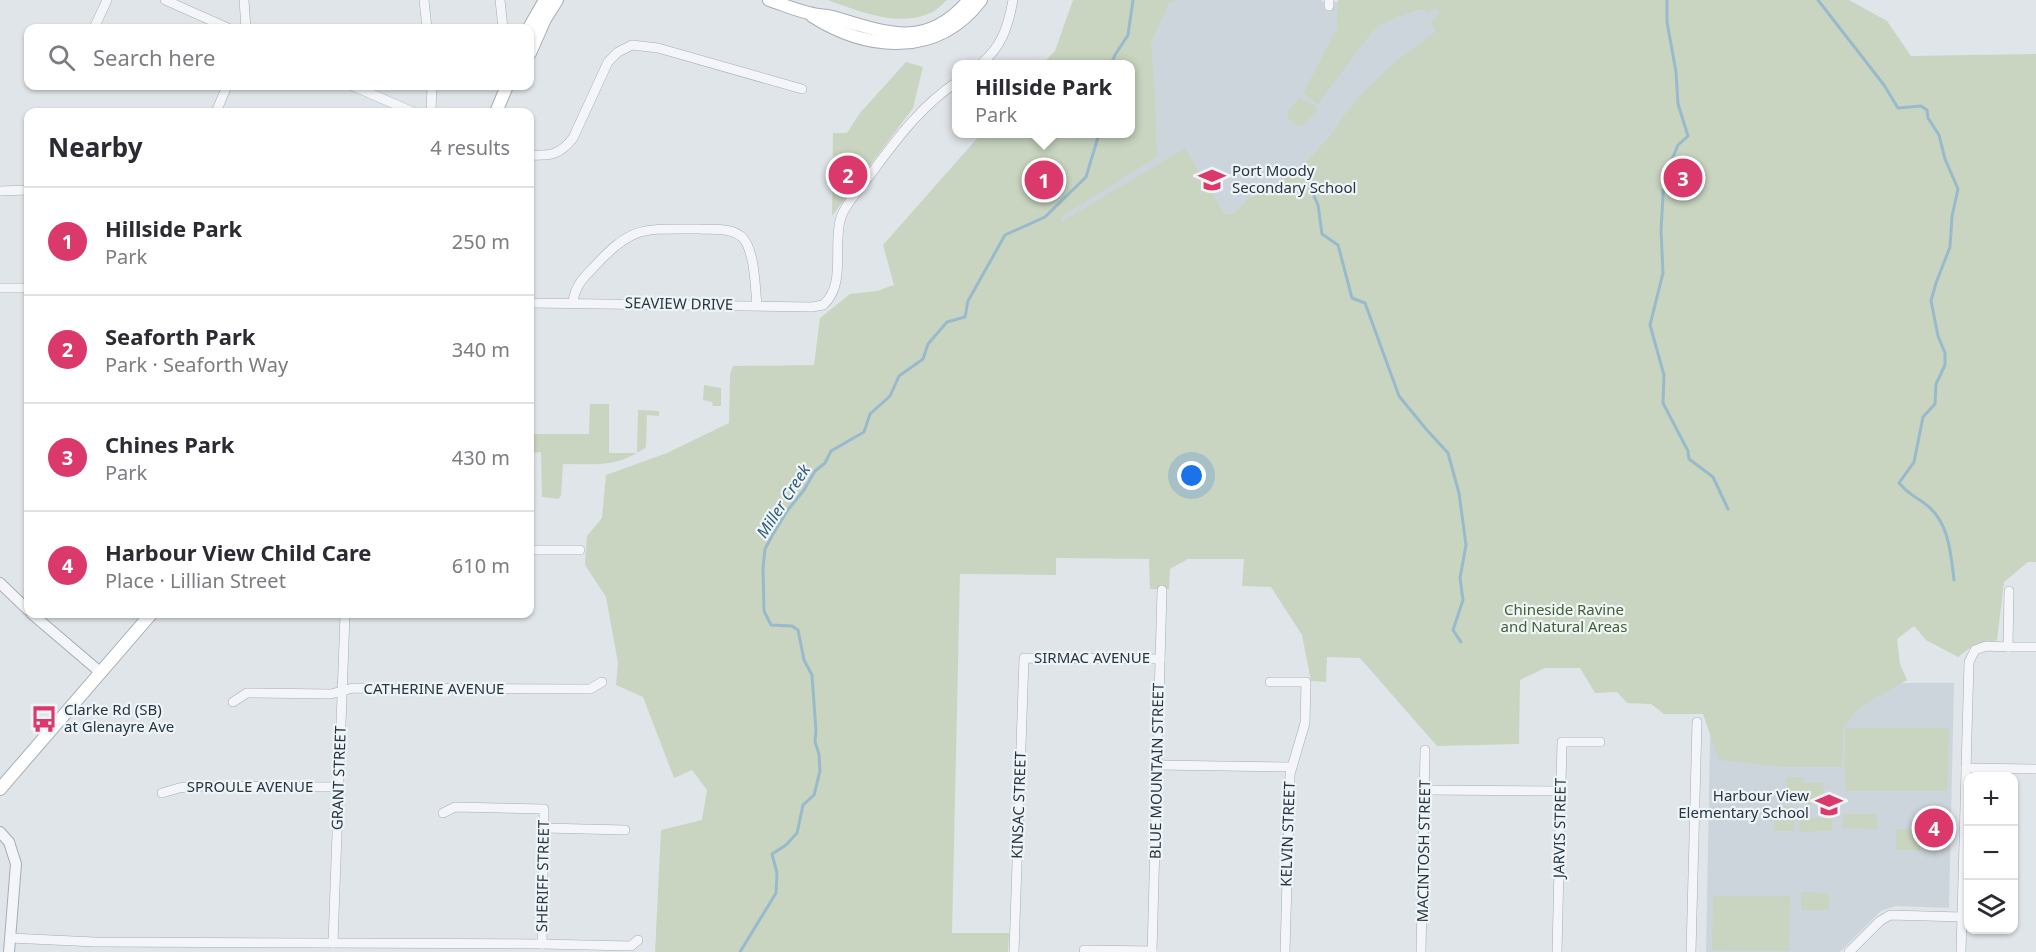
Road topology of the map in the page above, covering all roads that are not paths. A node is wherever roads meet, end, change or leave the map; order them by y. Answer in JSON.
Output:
{"nodes":[{"id":1,"x":107,"y":0,"type":"edge"},
{"id":2,"x":165,"y":0,"type":"edge"},
{"id":3,"x":244,"y":0,"type":"edge"},
{"id":4,"x":424,"y":0,"type":"edge"},
{"id":5,"x":500,"y":0,"type":"edge"},
{"id":6,"x":545,"y":0,"type":"edge"},
{"id":7,"x":557,"y":0,"type":"edge"},
{"id":8,"x":769,"y":0,"type":"edge"},
{"id":9,"x":969,"y":0,"type":"edge"},
{"id":10,"x":981,"y":0,"type":"edge"},
{"id":11,"x":1013,"y":0,"type":"edge"},
{"id":12,"x":793,"y":4,"type":"edge"},
{"id":13,"x":808,"y":13,"type":"junction"},
{"id":14,"x":96,"y":24,"type":"edge"},
{"id":15,"x":219,"y":24,"type":"edge"},
{"id":16,"x":246,"y":24,"type":"edge"},
{"id":17,"x":427,"y":24,"type":"edge"},
{"id":18,"x":503,"y":24,"type":"edge"},
{"id":19,"x":531,"y":24,"type":"edge"},
{"id":20,"x":534,"y":44,"type":"edge"},
{"id":21,"x":985,"y":60,"type":"edge"},
{"id":22,"x":952,"y":86,"type":"edge"},
{"id":23,"x":802,"y":89,"type":"dead end"},
{"id":24,"x":225,"y":90,"type":"edge"},
{"id":25,"x":362,"y":90,"type":"edge"},
{"id":26,"x":432,"y":90,"type":"edge"},
{"id":27,"x":506,"y":90,"type":"edge"},
{"id":28,"x":218,"y":108,"type":"edge"},
{"id":29,"x":401,"y":108,"type":"edge"},
{"id":30,"x":432,"y":108,"type":"edge"},
{"id":31,"x":498,"y":108,"type":"edge"},
{"id":32,"x":534,"y":155,"type":"edge"},
{"id":33,"x":24,"y":190,"type":"edge"},
{"id":34,"x":0,"y":191,"type":"edge"},
{"id":35,"x":0,"y":288,"type":"edge"},
{"id":36,"x":24,"y":288,"type":"edge"},
{"id":37,"x":573,"y":302,"type":"junction"},
{"id":38,"x":534,"y":303,"type":"edge"},
{"id":39,"x":757,"y":305,"type":"junction"},
{"id":40,"x":534,"y":550,"type":"edge"},
{"id":41,"x":579,"y":550,"type":"dead end"},
{"id":42,"x":0,"y":584,"type":"edge"},
{"id":43,"x":1162,"y":590,"type":"dead end"},
{"id":44,"x":2009,"y":591,"type":"dead end"},
{"id":45,"x":24,"y":606,"type":"edge"},
{"id":46,"x":37,"y":618,"type":"edge"},
{"id":47,"x":147,"y":618,"type":"edge"},
{"id":48,"x":345,"y":618,"type":"edge"},
{"id":49,"x":2008,"y":646,"type":"junction"},
{"id":50,"x":2036,"y":647,"type":"edge"},
{"id":51,"x":1024,"y":658,"type":"joint"},
{"id":52,"x":1160,"y":659,"type":"junction"},
{"id":53,"x":100,"y":672,"type":"junction"},
{"id":54,"x":602,"y":682,"type":"dead end"},
{"id":55,"x":1270,"y":682,"type":"dead end"},
{"id":56,"x":342,"y":691,"type":"junction"},
{"id":57,"x":232,"y":702,"type":"dead end"},
{"id":58,"x":1697,"y":722,"type":"dead end"},
{"id":59,"x":1600,"y":742,"type":"dead end"},
{"id":60,"x":1425,"y":750,"type":"dead end"},
{"id":61,"x":1158,"y":765,"type":"junction"},
{"id":62,"x":1292,"y":767,"type":"junction"},
{"id":63,"x":1966,"y":768,"type":"junction"},
{"id":64,"x":2036,"y":769,"type":"edge"},
{"id":65,"x":338,"y":787,"type":"junction"},
{"id":66,"x":0,"y":789,"type":"edge"},
{"id":67,"x":1425,"y":790,"type":"junction"},
{"id":68,"x":1561,"y":791,"type":"junction"},
{"id":69,"x":162,"y":793,"type":"dead end"},
{"id":70,"x":444,"y":813,"type":"dead end"},
{"id":71,"x":544,"y":828,"type":"junction"},
{"id":72,"x":625,"y":830,"type":"dead end"},
{"id":73,"x":0,"y":832,"type":"edge"},
{"id":74,"x":1962,"y":916,"type":"junction"},
{"id":75,"x":10,"y":938,"type":"junction"},
{"id":76,"x":638,"y":940,"type":"dead end"},
{"id":77,"x":333,"y":943,"type":"junction"},
{"id":78,"x":542,"y":944,"type":"junction"},
{"id":79,"x":454,"y":948,"type":"edge"},
{"id":80,"x":1084,"y":950,"type":"dead end"},
{"id":81,"x":1152,"y":951,"type":"edge"},
{"id":82,"x":9,"y":952,"type":"edge"},
{"id":83,"x":1014,"y":952,"type":"edge"},
{"id":84,"x":1285,"y":952,"type":"edge"},
{"id":85,"x":1421,"y":952,"type":"edge"},
{"id":86,"x":1557,"y":952,"type":"edge"},
{"id":87,"x":1691,"y":952,"type":"edge"},
{"id":88,"x":1849,"y":952,"type":"edge"},
{"id":89,"x":1961,"y":952,"type":"edge"}],
"edges":[{"from":1,"to":14,"type":"street"},
{"from":2,"to":15,"type":"street"},
{"from":3,"to":16,"type":"street"},
{"from":4,"to":17,"type":"street"},
{"from":5,"to":18,"type":"street"},
{"from":6,"to":19,"type":"main road"},
{"from":7,"to":20,"type":"main road"},
{"from":8,"to":12,"type":"main road"},
{"from":9,"to":13,"type":"main road"},
{"from":10,"to":13,"type":"main road"},
{"from":11,"to":21,"type":"street"},
{"from":12,"to":13,"type":"main road"},
{"from":22,"to":39,"type":"street","name":"SEAVIEW DRIVE"},
{"from":23,"to":32,"type":"street"},
{"from":24,"to":28,"type":"street"},
{"from":25,"to":29,"type":"street"},
{"from":26,"to":30,"type":"street"},
{"from":27,"to":31,"type":"main road"},
{"from":33,"to":34,"type":"street"},
{"from":35,"to":36,"type":"street"},
{"from":37,"to":38,"type":"street","name":"SEAVIEW DRIVE"},
{"from":37,"to":39,"type":"street","name":"SEAVIEW DRIVE"},
{"from":37,"to":39,"type":"street"},
{"from":40,"to":41,"type":"street"},
{"from":42,"to":45,"type":"street"},
{"from":43,"to":52,"type":"street","name":"BLUE MOUNTAIN STREET"},
{"from":44,"to":49,"type":"street"},
{"from":46,"to":53,"type":"street"},
{"from":47,"to":53,"type":"main road"},
{"from":48,"to":56,"type":"street","name":"GRANT STREET"},
{"from":49,"to":50,"type":"street"},
{"from":49,"to":63,"type":"street"},
{"from":51,"to":52,"type":"street","name":"SIRMAC AVENUE"},
{"from":51,"to":83,"type":"street","name":"KINSAC STREET"},
{"from":52,"to":61,"type":"street","name":"BLUE MOUNTAIN STREET"},
{"from":53,"to":66,"type":"main road"},
{"from":54,"to":56,"type":"street","name":"CATHERINE AVENUE"},
{"from":55,"to":62,"type":"street","name":"KELVIN STREET"},
{"from":56,"to":57,"type":"street","name":"CATHERINE AVENUE"},
{"from":56,"to":65,"type":"street","name":"GRANT STREET"},
{"from":58,"to":87,"type":"street"},
{"from":59,"to":68,"type":"street","name":"JARVIS STREET"},
{"from":60,"to":67,"type":"street","name":"MACINTOSH STREET"},
{"from":61,"to":62,"type":"street"},
{"from":61,"to":81,"type":"street","name":"BLUE MOUNTAIN STREET"},
{"from":62,"to":84,"type":"street","name":"KELVIN STREET"},
{"from":63,"to":64,"type":"street"},
{"from":63,"to":74,"type":"street"},
{"from":65,"to":69,"type":"street","name":"SPROULE AVENUE"},
{"from":65,"to":77,"type":"street","name":"GRANT STREET"},
{"from":67,"to":68,"type":"street"},
{"from":67,"to":85,"type":"street","name":"MACINTOSH STREET"},
{"from":68,"to":86,"type":"street","name":"JARVIS STREET"},
{"from":70,"to":71,"type":"street","name":"SHERIFF STREET"},
{"from":71,"to":72,"type":"street"},
{"from":71,"to":78,"type":"street","name":"SHERIFF STREET"},
{"from":73,"to":75,"type":"street"},
{"from":74,"to":88,"type":"street"},
{"from":74,"to":89,"type":"street"},
{"from":75,"to":77,"type":"street"},
{"from":75,"to":82,"type":"street"},
{"from":76,"to":78,"type":"street"},
{"from":77,"to":79,"type":"street"},
{"from":78,"to":79,"type":"street"},
{"from":80,"to":81,"type":"street"}]}
